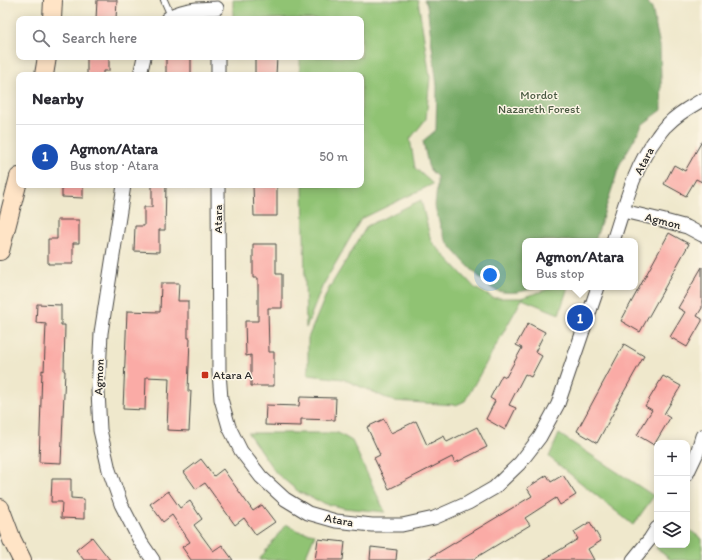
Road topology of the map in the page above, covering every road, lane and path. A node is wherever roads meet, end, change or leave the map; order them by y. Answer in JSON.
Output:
{"nodes":[{"id":1,"x":53,"y":0,"type":"edge"},
{"id":2,"x":164,"y":0,"type":"edge"},
{"id":3,"x":217,"y":9,"type":"edge"},
{"id":4,"x":52,"y":16,"type":"edge"},
{"id":5,"x":169,"y":16,"type":"edge"},
{"id":6,"x":172,"y":16,"type":"edge"},
{"id":7,"x":46,"y":60,"type":"edge"},
{"id":8,"x":143,"y":60,"type":"edge"},
{"id":9,"x":218,"y":60,"type":"edge"},
{"id":10,"x":44,"y":72,"type":"edge"},
{"id":11,"x":141,"y":72,"type":"edge"},
{"id":12,"x":218,"y":72,"type":"edge"},
{"id":13,"x":702,"y":100,"type":"edge"},
{"id":14,"x":16,"y":184,"type":"edge"},
{"id":15,"x":124,"y":188,"type":"edge"},
{"id":16,"x":218,"y":188,"type":"edge"},
{"id":17,"x":6,"y":208,"type":"edge"},
{"id":18,"x":623,"y":211,"type":"junction"},
{"id":19,"x":702,"y":235,"type":"edge"},
{"id":20,"x":614,"y":238,"type":"edge"},
{"id":21,"x":0,"y":251,"type":"edge"},
{"id":22,"x":597,"y":290,"type":"edge"},
{"id":23,"x":702,"y":436,"type":"edge"},
{"id":24,"x":690,"y":468,"type":"edge"},
{"id":25,"x":0,"y":508,"type":"edge"},
{"id":26,"x":654,"y":533,"type":"edge"},
{"id":27,"x":22,"y":560,"type":"edge"},
{"id":28,"x":153,"y":560,"type":"edge"},
{"id":29,"x":633,"y":560,"type":"edge"}],
"edges":[{"from":1,"to":4,"type":"street"},
{"from":2,"to":5,"type":"lane"},
{"from":3,"to":6,"type":"street"},
{"from":7,"to":10,"type":"street"},
{"from":8,"to":11,"type":"street"},
{"from":9,"to":12,"type":"street"},
{"from":13,"to":18,"type":"street","name":"Atara"},
{"from":14,"to":17,"type":"street"},
{"from":15,"to":28,"type":"street","name":"Agmon"},
{"from":16,"to":22,"type":"street","name":"Atara"},
{"from":17,"to":21,"type":"street"},
{"from":18,"to":19,"type":"street","name":"Agmon"},
{"from":18,"to":20,"type":"street","name":"Atara"},
{"from":23,"to":24,"type":"street"},
{"from":25,"to":27,"type":"street"},
{"from":26,"to":29,"type":"street"}]}
